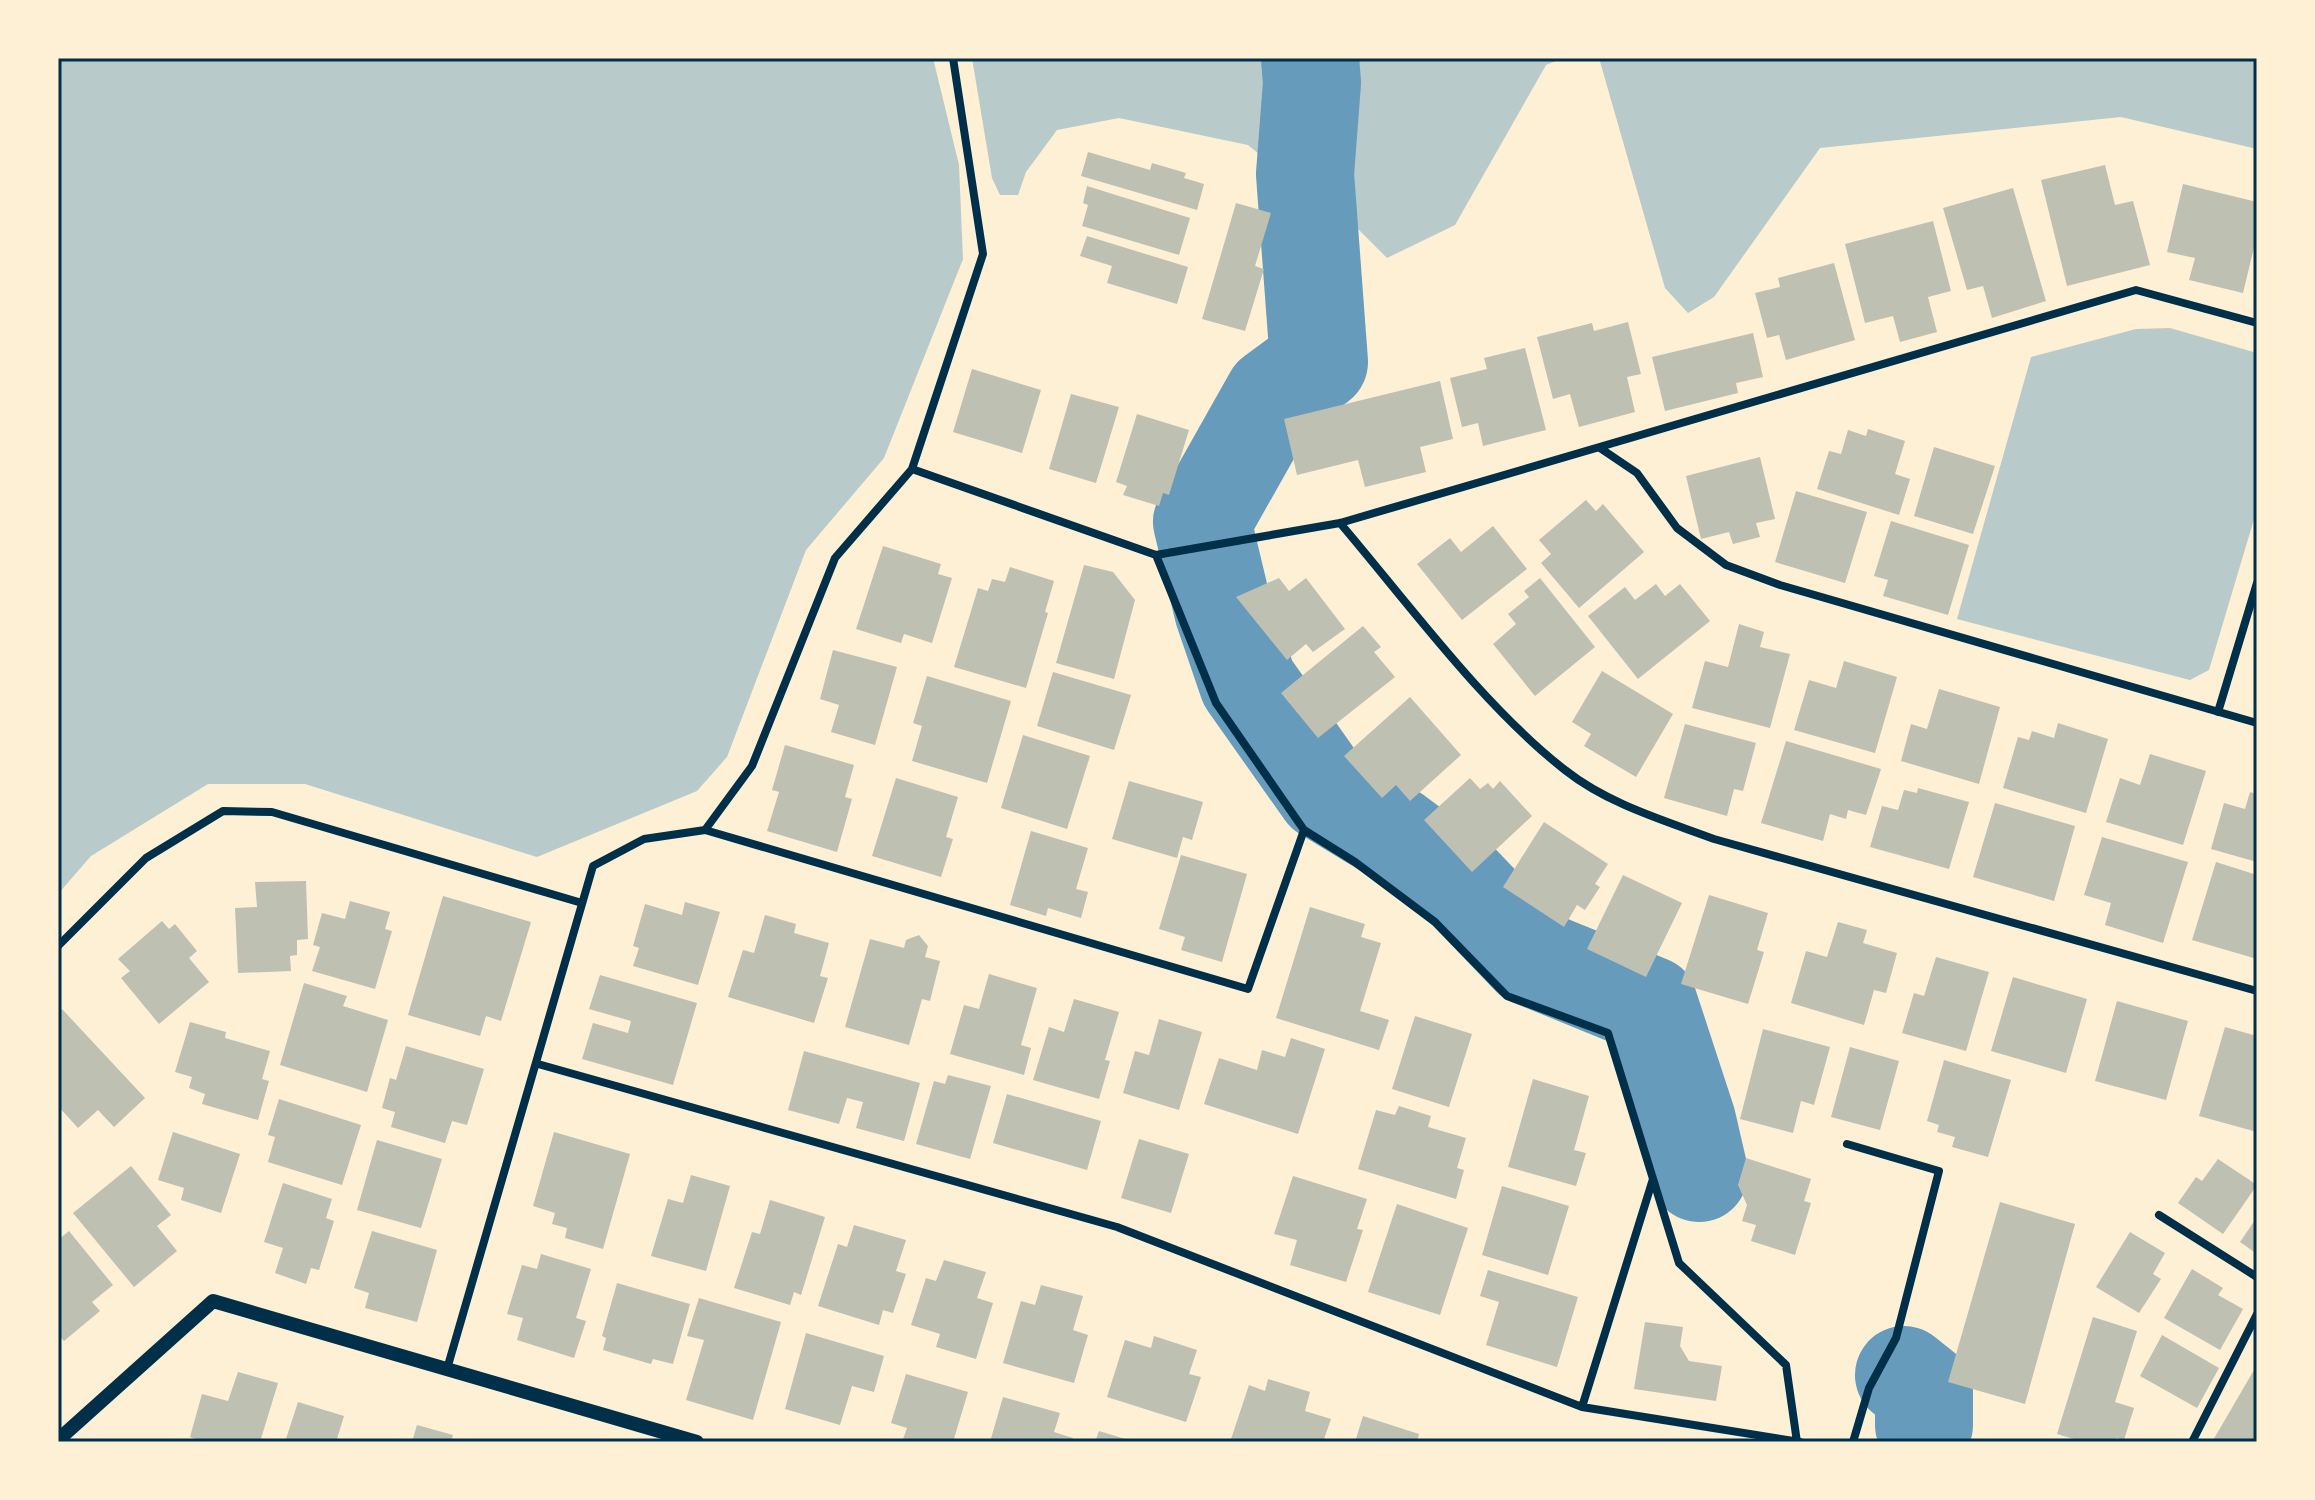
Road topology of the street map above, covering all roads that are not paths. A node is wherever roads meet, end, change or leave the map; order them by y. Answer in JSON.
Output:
{"nodes":[{"id":1,"x":953,"y":58,"type":"edge"},
{"id":2,"x":2257,"y":323,"type":"edge"},
{"id":3,"x":1600,"y":448,"type":"junction"},
{"id":4,"x":912,"y":469,"type":"junction"},
{"id":5,"x":1340,"y":523,"type":"junction"},
{"id":6,"x":1156,"y":555,"type":"junction"},
{"id":7,"x":2257,"y":583,"type":"edge"},
{"id":8,"x":2218,"y":712,"type":"junction"},
{"id":9,"x":2257,"y":723,"type":"edge"},
{"id":10,"x":705,"y":830,"type":"junction"},
{"id":11,"x":1304,"y":830,"type":"junction"},
{"id":12,"x":582,"y":903,"type":"junction"},
{"id":13,"x":58,"y":946,"type":"edge"},
{"id":14,"x":2257,"y":991,"type":"edge"},
{"id":15,"x":538,"y":1064,"type":"junction"},
{"id":16,"x":1847,"y":1144,"type":"dead end"},
{"id":17,"x":1653,"y":1179,"type":"junction"},
{"id":18,"x":2159,"y":1215,"type":"dead end"},
{"id":19,"x":2257,"y":1277,"type":"edge"},
{"id":20,"x":2257,"y":1314,"type":"edge"},
{"id":21,"x":447,"y":1369,"type":"junction"},
{"id":22,"x":1582,"y":1407,"type":"junction"},
{"id":23,"x":58,"y":1440,"type":"edge"},
{"id":24,"x":697,"y":1442,"type":"edge"},
{"id":25,"x":1799,"y":1442,"type":"edge"},
{"id":26,"x":1853,"y":1442,"type":"edge"},
{"id":27,"x":2192,"y":1442,"type":"edge"}],
"edges":[{"from":1,"to":4,"type":"street"},
{"from":2,"to":3,"type":"street"},
{"from":3,"to":5,"type":"street"},
{"from":3,"to":8,"type":"street"},
{"from":4,"to":6,"type":"street"},
{"from":4,"to":10,"type":"street"},
{"from":5,"to":6,"type":"street"},
{"from":5,"to":14,"type":"street"},
{"from":6,"to":11,"type":"street"},
{"from":7,"to":8,"type":"street"},
{"from":8,"to":9,"type":"street"},
{"from":10,"to":11,"type":"street"},
{"from":10,"to":12,"type":"street"},
{"from":11,"to":17,"type":"street"},
{"from":12,"to":13,"type":"street"},
{"from":12,"to":15,"type":"street"},
{"from":15,"to":21,"type":"street"},
{"from":15,"to":22,"type":"street"},
{"from":16,"to":26,"type":"street"},
{"from":17,"to":22,"type":"street"},
{"from":17,"to":25,"type":"street"},
{"from":18,"to":19,"type":"street"},
{"from":20,"to":27,"type":"street"},
{"from":21,"to":23,"type":"street"},
{"from":21,"to":24,"type":"street"},
{"from":22,"to":25,"type":"street"}]}
